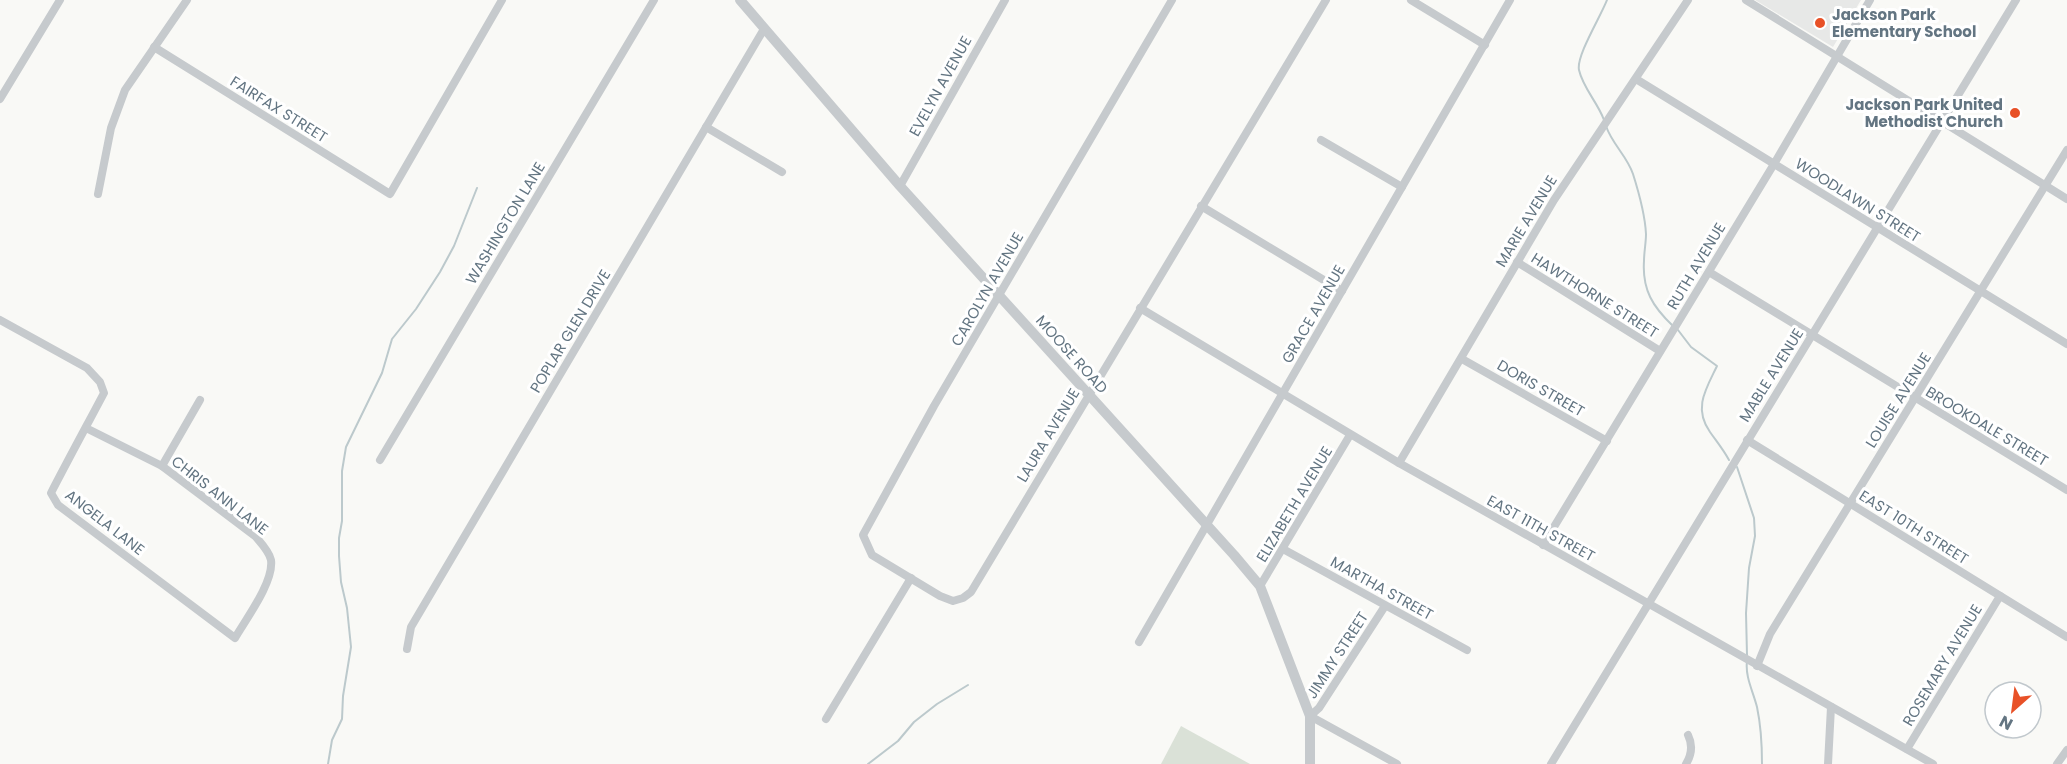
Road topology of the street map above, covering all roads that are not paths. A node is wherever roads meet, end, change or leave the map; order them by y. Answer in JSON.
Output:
{"nodes":[{"id":1,"x":60,"y":0,"type":"edge"},
{"id":2,"x":187,"y":0,"type":"edge"},
{"id":3,"x":502,"y":0,"type":"edge"},
{"id":4,"x":654,"y":0,"type":"edge"},
{"id":5,"x":740,"y":0,"type":"edge"},
{"id":6,"x":1005,"y":0,"type":"edge"},
{"id":7,"x":1326,"y":0,"type":"edge"},
{"id":8,"x":1411,"y":0,"type":"edge"},
{"id":9,"x":1510,"y":0,"type":"edge"},
{"id":10,"x":1688,"y":0,"type":"edge"},
{"id":11,"x":1746,"y":0,"type":"edge"},
{"id":12,"x":1870,"y":0,"type":"edge"},
{"id":13,"x":2016,"y":0,"type":"edge"},
{"id":14,"x":1169,"y":1,"type":"edge"},
{"id":15,"x":764,"y":28,"type":"junction"},
{"id":16,"x":1485,"y":45,"type":"junction"},
{"id":17,"x":154,"y":47,"type":"junction"},
{"id":18,"x":1838,"y":57,"type":"junction"},
{"id":19,"x":1636,"y":79,"type":"junction"},
{"id":20,"x":0,"y":99,"type":"edge"},
{"id":21,"x":1942,"y":121,"type":"junction"},
{"id":22,"x":706,"y":127,"type":"junction"},
{"id":23,"x":1321,"y":140,"type":"dead end"},
{"id":24,"x":2067,"y":150,"type":"edge"},
{"id":25,"x":1774,"y":164,"type":"junction"},
{"id":26,"x":782,"y":172,"type":"dead end"},
{"id":27,"x":900,"y":186,"type":"junction"},
{"id":28,"x":2046,"y":186,"type":"junction"},
{"id":29,"x":1402,"y":187,"type":"junction"},
{"id":30,"x":98,"y":194,"type":"dead end"},
{"id":31,"x":2067,"y":199,"type":"edge"},
{"id":32,"x":1201,"y":206,"type":"junction"},
{"id":33,"x":1878,"y":228,"type":"junction"},
{"id":34,"x":1517,"y":262,"type":"junction"},
{"id":35,"x":1709,"y":272,"type":"junction"},
{"id":36,"x":1342,"y":291,"type":"junction"},
{"id":37,"x":1980,"y":291,"type":"junction"},
{"id":38,"x":999,"y":296,"type":"junction"},
{"id":39,"x":1140,"y":308,"type":"junction"},
{"id":40,"x":1,"y":323,"type":"edge"},
{"id":41,"x":1811,"y":336,"type":"junction"},
{"id":42,"x":2067,"y":344,"type":"edge"},
{"id":43,"x":1660,"y":351,"type":"junction"},
{"id":44,"x":1462,"y":359,"type":"junction"},
{"id":45,"x":1282,"y":394,"type":"junction"},
{"id":46,"x":1088,"y":395,"type":"junction"},
{"id":47,"x":1916,"y":398,"type":"junction"},
{"id":48,"x":200,"y":400,"type":"dead end"},
{"id":49,"x":86,"y":428,"type":"junction"},
{"id":50,"x":1350,"y":435,"type":"junction"},
{"id":51,"x":1747,"y":440,"type":"junction"},
{"id":52,"x":1607,"y":441,"type":"junction"},
{"id":53,"x":380,"y":460,"type":"dead end"},
{"id":54,"x":1400,"y":463,"type":"junction"},
{"id":55,"x":162,"y":466,"type":"junction"},
{"id":56,"x":2067,"y":490,"type":"edge"},
{"id":57,"x":1850,"y":504,"type":"junction"},
{"id":58,"x":1206,"y":524,"type":"junction"},
{"id":59,"x":1543,"y":545,"type":"junction"},
{"id":60,"x":1283,"y":549,"type":"junction"},
{"id":61,"x":269,"y":557,"type":"joint"},
{"id":62,"x":911,"y":578,"type":"junction"},
{"id":63,"x":1260,"y":586,"type":"junction"},
{"id":64,"x":2000,"y":596,"type":"junction"},
{"id":65,"x":1650,"y":604,"type":"junction"},
{"id":66,"x":1384,"y":606,"type":"junction"},
{"id":67,"x":2067,"y":637,"type":"edge"},
{"id":68,"x":1139,"y":642,"type":"dead end"},
{"id":69,"x":407,"y":649,"type":"dead end"},
{"id":70,"x":1467,"y":651,"type":"dead end"},
{"id":71,"x":1754,"y":664,"type":"junction"},
{"id":72,"x":1831,"y":708,"type":"junction"},
{"id":73,"x":1310,"y":716,"type":"junction"},
{"id":74,"x":826,"y":719,"type":"dead end"},
{"id":75,"x":1688,"y":735,"type":"dead end"},
{"id":76,"x":1907,"y":749,"type":"junction"},
{"id":77,"x":2067,"y":750,"type":"edge"},
{"id":78,"x":1310,"y":764,"type":"edge"},
{"id":79,"x":1397,"y":764,"type":"edge"},
{"id":80,"x":1551,"y":764,"type":"edge"},
{"id":81,"x":1686,"y":764,"type":"edge"},
{"id":82,"x":1828,"y":764,"type":"edge"},
{"id":83,"x":1933,"y":764,"type":"edge"},
{"id":84,"x":2058,"y":764,"type":"edge"}],
"edges":[{"from":1,"to":20,"type":"street"},
{"from":2,"to":17,"type":"street"},
{"from":3,"to":17,"type":"street","name":"FAIRFAX STREET"},
{"from":4,"to":53,"type":"street","name":"WASHINGTON LANE"},
{"from":5,"to":15,"type":"street","name":"MOOSE ROAD"},
{"from":6,"to":27,"type":"street","name":"EVELYN AVENUE"},
{"from":7,"to":32,"type":"street","name":"LAURA AVENUE"},
{"from":8,"to":16,"type":"street"},
{"from":9,"to":16,"type":"street","name":"GRACE AVENUE"},
{"from":10,"to":19,"type":"street","name":"MARIE AVENUE"},
{"from":11,"to":18,"type":"street"},
{"from":12,"to":18,"type":"street","name":"RUTH AVENUE"},
{"from":13,"to":21,"type":"street","name":"MABLE AVENUE"},
{"from":14,"to":38,"type":"street","name":"CAROLYN AVENUE"},
{"from":15,"to":22,"type":"street","name":"POPLAR GLEN DRIVE"},
{"from":15,"to":27,"type":"street","name":"MOOSE ROAD"},
{"from":16,"to":29,"type":"street","name":"GRACE AVENUE"},
{"from":17,"to":30,"type":"street"},
{"from":18,"to":21,"type":"street"},
{"from":18,"to":25,"type":"street","name":"RUTH AVENUE"},
{"from":19,"to":25,"type":"street","name":"WOODLAWN STREET"},
{"from":19,"to":34,"type":"street","name":"MARIE AVENUE"},
{"from":21,"to":28,"type":"street"},
{"from":21,"to":33,"type":"street","name":"MABLE AVENUE"},
{"from":22,"to":26,"type":"street"},
{"from":22,"to":69,"type":"street","name":"POPLAR GLEN DRIVE"},
{"from":23,"to":29,"type":"street"},
{"from":24,"to":28,"type":"street","name":"LOUISE AVENUE"},
{"from":25,"to":33,"type":"street","name":"WOODLAWN STREET"},
{"from":25,"to":35,"type":"street","name":"RUTH AVENUE"},
{"from":27,"to":38,"type":"street","name":"MOOSE ROAD"},
{"from":28,"to":31,"type":"street"},
{"from":28,"to":37,"type":"street","name":"LOUISE AVENUE"},
{"from":29,"to":36,"type":"street","name":"GRACE AVENUE"},
{"from":32,"to":36,"type":"street"},
{"from":32,"to":39,"type":"street","name":"LAURA AVENUE"},
{"from":33,"to":37,"type":"street","name":"WOODLAWN STREET"},
{"from":33,"to":41,"type":"street","name":"MABLE AVENUE"},
{"from":34,"to":43,"type":"street","name":"HAWTHORNE STREET"},
{"from":34,"to":44,"type":"street","name":"MARIE AVENUE"},
{"from":35,"to":41,"type":"street","name":"BROOKDALE STREET"},
{"from":35,"to":43,"type":"street","name":"RUTH AVENUE"},
{"from":36,"to":45,"type":"street","name":"GRACE AVENUE"},
{"from":37,"to":42,"type":"street","name":"WOODLAWN STREET"},
{"from":37,"to":47,"type":"street","name":"LOUISE AVENUE"},
{"from":38,"to":46,"type":"street","name":"MOOSE ROAD"},
{"from":38,"to":62,"type":"street","name":"CAROLYN AVENUE"},
{"from":39,"to":45,"type":"street","name":"EAST 11TH STREET"},
{"from":39,"to":46,"type":"street","name":"LAURA AVENUE"},
{"from":40,"to":49,"type":"street","name":"ANGELA LANE"},
{"from":41,"to":47,"type":"street","name":"BROOKDALE STREET"},
{"from":41,"to":51,"type":"street","name":"MABLE AVENUE"},
{"from":43,"to":52,"type":"street","name":"RUTH AVENUE"},
{"from":44,"to":52,"type":"street","name":"DORIS STREET"},
{"from":44,"to":54,"type":"street","name":"MARIE AVENUE"},
{"from":45,"to":50,"type":"street","name":"EAST 11TH STREET"},
{"from":45,"to":58,"type":"street","name":"GRACE AVENUE"},
{"from":46,"to":58,"type":"street","name":"MOOSE ROAD"},
{"from":46,"to":62,"type":"street","name":"LAURA AVENUE"},
{"from":47,"to":56,"type":"street","name":"BROOKDALE STREET"},
{"from":47,"to":57,"type":"street","name":"LOUISE AVENUE"},
{"from":48,"to":55,"type":"street"},
{"from":49,"to":55,"type":"street","name":"CHRIS ANN LANE"},
{"from":49,"to":61,"type":"street","name":"ANGELA LANE"},
{"from":50,"to":54,"type":"street","name":"EAST 11TH STREET"},
{"from":50,"to":60,"type":"street","name":"ELIZABETH AVENUE"},
{"from":51,"to":57,"type":"street","name":"EAST 10TH STREET"},
{"from":51,"to":65,"type":"street","name":"MABLE AVENUE"},
{"from":52,"to":59,"type":"street","name":"RUTH AVENUE"},
{"from":54,"to":59,"type":"street","name":"EAST 11TH STREET"},
{"from":55,"to":61,"type":"street","name":"CHRIS ANN LANE"},
{"from":57,"to":64,"type":"street","name":"EAST 10TH STREET"},
{"from":57,"to":71,"type":"street","name":"LOUISE AVENUE"},
{"from":58,"to":63,"type":"street","name":"MOOSE ROAD"},
{"from":58,"to":68,"type":"street","name":"GRACE AVENUE"},
{"from":59,"to":65,"type":"street","name":"EAST 11TH STREET"},
{"from":60,"to":63,"type":"street","name":"ELIZABETH AVENUE"},
{"from":60,"to":66,"type":"street","name":"MARTHA STREET"},
{"from":62,"to":74,"type":"street"},
{"from":63,"to":73,"type":"street","name":"MOOSE ROAD"},
{"from":64,"to":67,"type":"street","name":"EAST 10TH STREET"},
{"from":64,"to":76,"type":"street","name":"ROSEMARY AVENUE"},
{"from":65,"to":71,"type":"street","name":"EAST 11TH STREET"},
{"from":65,"to":80,"type":"street","name":"MABLE AVENUE"},
{"from":66,"to":70,"type":"street","name":"MARTHA STREET"},
{"from":66,"to":73,"type":"street","name":"JIMMY STREET"},
{"from":71,"to":72,"type":"street","name":"EAST 11TH STREET"},
{"from":72,"to":76,"type":"street","name":"EAST 11TH STREET"},
{"from":72,"to":82,"type":"street"},
{"from":73,"to":78,"type":"street","name":"MOOSE ROAD"},
{"from":73,"to":79,"type":"street"},
{"from":75,"to":81,"type":"street"},
{"from":76,"to":83,"type":"street","name":"EAST 11TH STREET"},
{"from":77,"to":84,"type":"street"}]}
